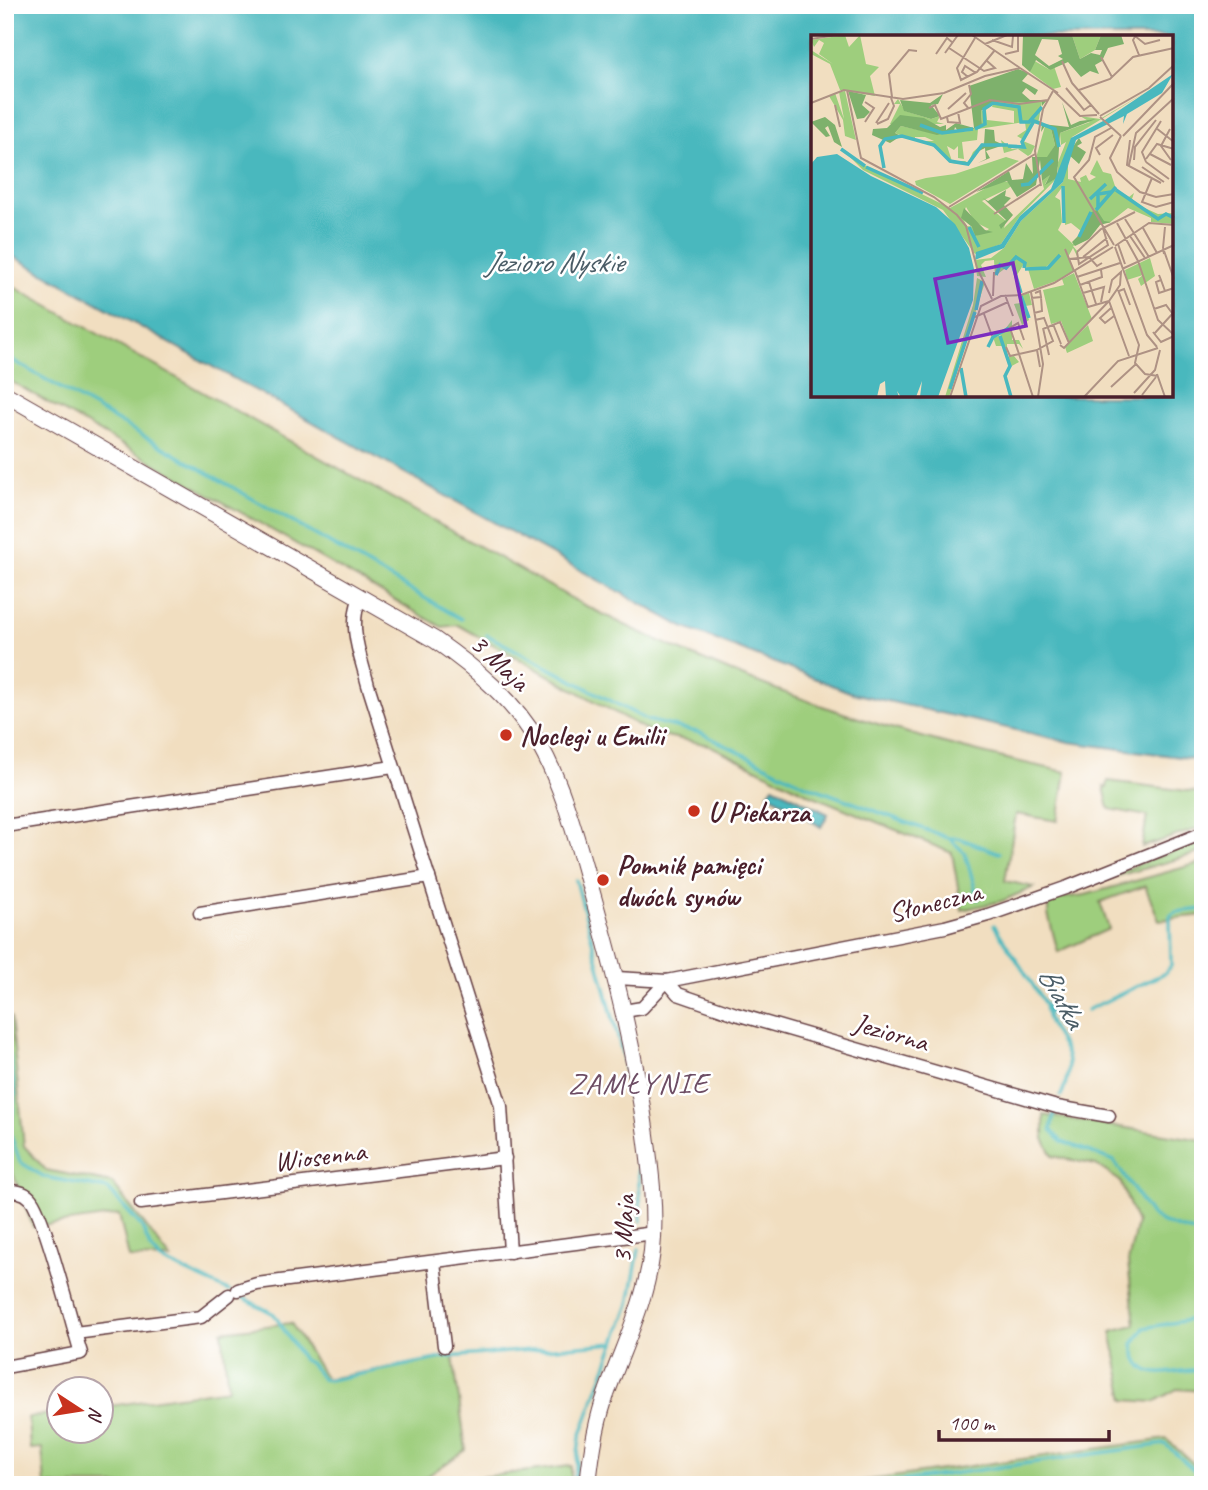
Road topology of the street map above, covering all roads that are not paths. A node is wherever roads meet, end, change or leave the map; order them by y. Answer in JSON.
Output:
{"nodes":[{"id":1,"x":5,"y":394,"type":"edge"},
{"id":2,"x":360,"y":597,"type":"junction"},
{"id":3,"x":393,"y":767,"type":"junction"},
{"id":4,"x":5,"y":826,"type":"edge"},
{"id":5,"x":1203,"y":833,"type":"edge"},
{"id":6,"x":429,"y":877,"type":"junction"},
{"id":7,"x":200,"y":913,"type":"dead end"},
{"id":8,"x":617,"y":978,"type":"junction"},
{"id":9,"x":667,"y":981,"type":"junction"},
{"id":10,"x":624,"y":1011,"type":"junction"},
{"id":11,"x":1109,"y":1116,"type":"dead end"},
{"id":12,"x":505,"y":1158,"type":"junction"},
{"id":13,"x":5,"y":1191,"type":"edge"},
{"id":14,"x":141,"y":1203,"type":"dead end"},
{"id":15,"x":654,"y":1233,"type":"junction"},
{"id":16,"x":510,"y":1252,"type":"junction"},
{"id":17,"x":434,"y":1262,"type":"junction"},
{"id":18,"x":75,"y":1333,"type":"junction"},
{"id":19,"x":444,"y":1346,"type":"dead end"},
{"id":20,"x":5,"y":1367,"type":"edge"},
{"id":21,"x":588,"y":1485,"type":"edge"}],
"edges":[{"from":1,"to":2,"type":"street","name":"3 Maja"},
{"from":2,"to":3,"type":"street"},
{"from":2,"to":8,"type":"street","name":"3 Maja"},
{"from":3,"to":4,"type":"street"},
{"from":3,"to":6,"type":"street"},
{"from":5,"to":9,"type":"street","name":"Słoneczna"},
{"from":6,"to":7,"type":"street"},
{"from":6,"to":12,"type":"street"},
{"from":8,"to":9,"type":"street","name":"Słoneczna"},
{"from":8,"to":10,"type":"street","name":"3 Maja"},
{"from":9,"to":10,"type":"street"},
{"from":9,"to":11,"type":"street","name":"Jeziorna"},
{"from":10,"to":15,"type":"street","name":"3 Maja"},
{"from":12,"to":14,"type":"street","name":"Wiosenna"},
{"from":12,"to":16,"type":"street"},
{"from":13,"to":18,"type":"street"},
{"from":15,"to":16,"type":"street"},
{"from":15,"to":21,"type":"street","name":"3 Maja"},
{"from":16,"to":17,"type":"street"},
{"from":17,"to":18,"type":"street"},
{"from":17,"to":19,"type":"street"},
{"from":18,"to":20,"type":"street"}]}
